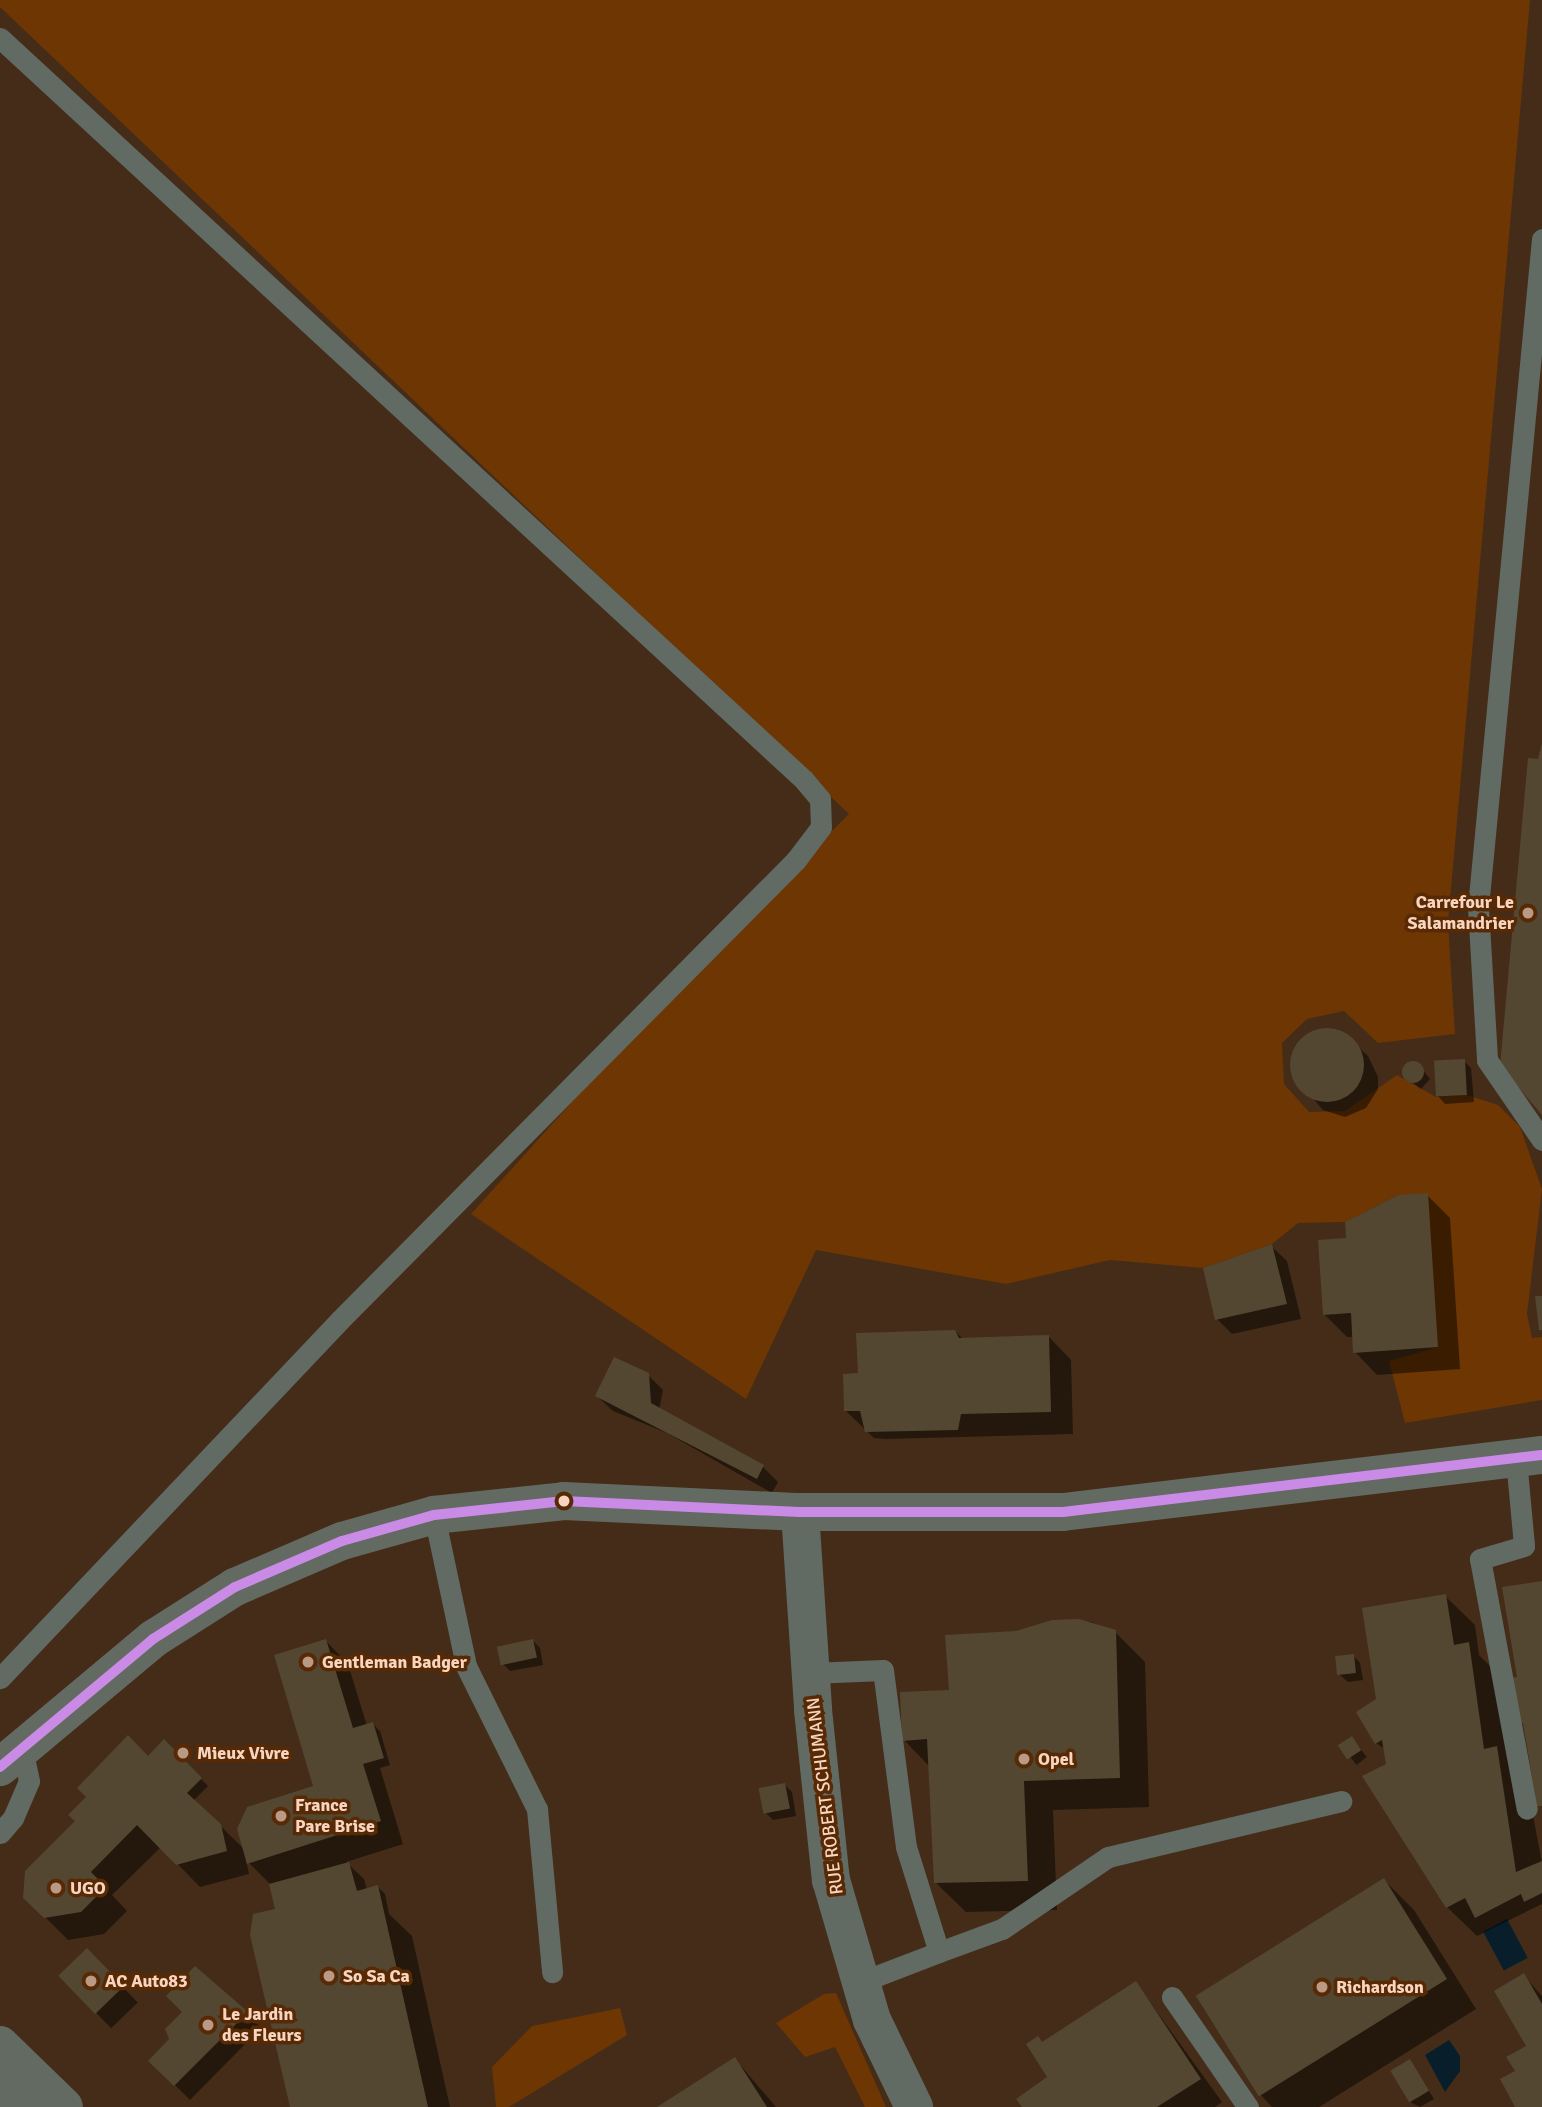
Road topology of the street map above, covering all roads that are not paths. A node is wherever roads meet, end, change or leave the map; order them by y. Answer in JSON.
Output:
{"nodes":[{"id":1,"x":0,"y":38,"type":"edge"},
{"id":2,"x":1542,"y":239,"type":"edge"},
{"id":3,"x":1542,"y":1140,"type":"edge"},
{"id":4,"x":1529,"y":1457,"type":"edge"},
{"id":5,"x":800,"y":1512,"type":"junction"},
{"id":6,"x":433,"y":1515,"type":"junction"},
{"id":7,"x":811,"y":1672,"type":"junction"},
{"id":8,"x":0,"y":1678,"type":"edge"},
{"id":9,"x":11,"y":1757,"type":"edge"},
{"id":10,"x":1341,"y":1801,"type":"dead end"},
{"id":11,"x":1527,"y":1809,"type":"dead end"},
{"id":12,"x":0,"y":1833,"type":"edge"},
{"id":13,"x":939,"y":1952,"type":"junction"},
{"id":14,"x":552,"y":1972,"type":"dead end"},
{"id":15,"x":861,"y":1982,"type":"junction"},
{"id":16,"x":1172,"y":1997,"type":"dead end"},
{"id":17,"x":0,"y":2045,"type":"edge"},
{"id":18,"x":0,"y":2083,"type":"edge"},
{"id":19,"x":26,"y":2107,"type":"edge"},
{"id":20,"x":64,"y":2107,"type":"edge"},
{"id":21,"x":914,"y":2107,"type":"edge"},
{"id":22,"x":1248,"y":2107,"type":"edge"}],
"edges":[{"from":1,"to":8,"type":"lane"},
{"from":2,"to":3,"type":"lane"},
{"from":4,"to":5,"type":"main road"},
{"from":4,"to":11,"type":"lane"},
{"from":5,"to":6,"type":"main road"},
{"from":5,"to":7,"type":"street","name":"RUE ROBERT SCHUMANN"},
{"from":6,"to":9,"type":"main road"},
{"from":6,"to":14,"type":"lane"},
{"from":7,"to":13,"type":"lane"},
{"from":7,"to":15,"type":"street","name":"RUE ROBERT SCHUMANN"},
{"from":9,"to":12,"type":"lane"},
{"from":10,"to":13,"type":"lane"},
{"from":13,"to":15,"type":"lane"},
{"from":15,"to":21,"type":"street","name":"RUE ROBERT SCHUMANN"},
{"from":16,"to":22,"type":"lane"},
{"from":17,"to":20,"type":"main road"},
{"from":18,"to":19,"type":"main road"}]}
